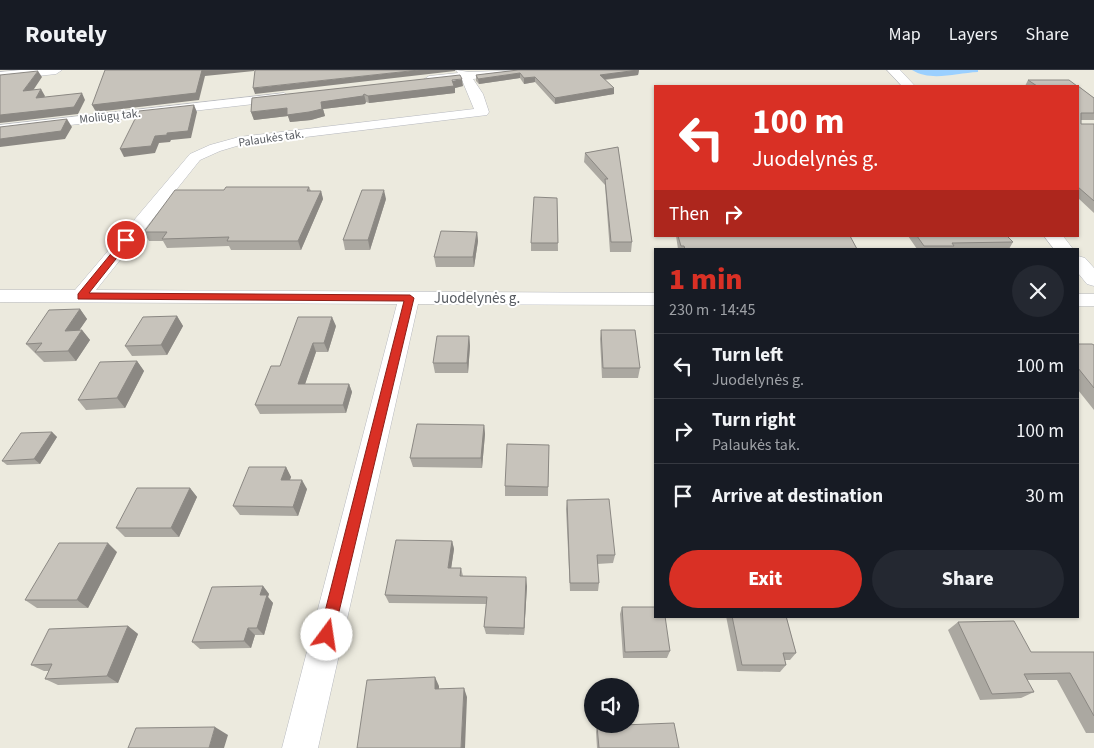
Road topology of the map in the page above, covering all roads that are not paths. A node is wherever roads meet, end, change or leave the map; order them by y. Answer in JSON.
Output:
{"nodes":[{"id":1,"x":56,"y":70,"type":"edge"},
{"id":2,"x":518,"y":70,"type":"edge"},
{"id":3,"x":893,"y":70,"type":"edge"},
{"id":4,"x":464,"y":73,"type":"edge"},
{"id":5,"x":0,"y":76,"type":"edge"},
{"id":6,"x":420,"y":81,"type":"edge"},
{"id":7,"x":908,"y":85,"type":"edge"},
{"id":8,"x":293,"y":96,"type":"edge"},
{"id":9,"x":0,"y":129,"type":"edge"},
{"id":10,"x":1053,"y":237,"type":"edge"},
{"id":11,"x":1063,"y":248,"type":"edge"},
{"id":12,"x":1079,"y":263,"type":"edge"},
{"id":13,"x":1094,"y":280,"type":"edge"},
{"id":14,"x":81,"y":296,"type":"junction"},
{"id":15,"x":410,"y":298,"type":"junction"},
{"id":16,"x":654,"y":299,"type":"edge"},
{"id":17,"x":1079,"y":300,"type":"edge"},
{"id":18,"x":1094,"y":300,"type":"edge"},
{"id":19,"x":4,"y":301,"type":"edge"},
{"id":20,"x":300,"y":748,"type":"edge"}],
"edges":[{"from":1,"to":5,"type":"street"},
{"from":2,"to":4,"type":"street"},
{"from":3,"to":7,"type":"street"},
{"from":4,"to":6,"type":"street"},
{"from":4,"to":14,"type":"street","name":"Palaukės tak."},
{"from":8,"to":9,"type":"street","name":"Moliūgų tak."},
{"from":10,"to":11,"type":"street"},
{"from":12,"to":13,"type":"street"},
{"from":14,"to":15,"type":"street","name":"Juodelynės g."},
{"from":14,"to":19,"type":"street","name":"Juodelynės g."},
{"from":15,"to":16,"type":"street","name":"Juodelynės g."},
{"from":15,"to":20,"type":"street"},
{"from":17,"to":18,"type":"street"}]}
